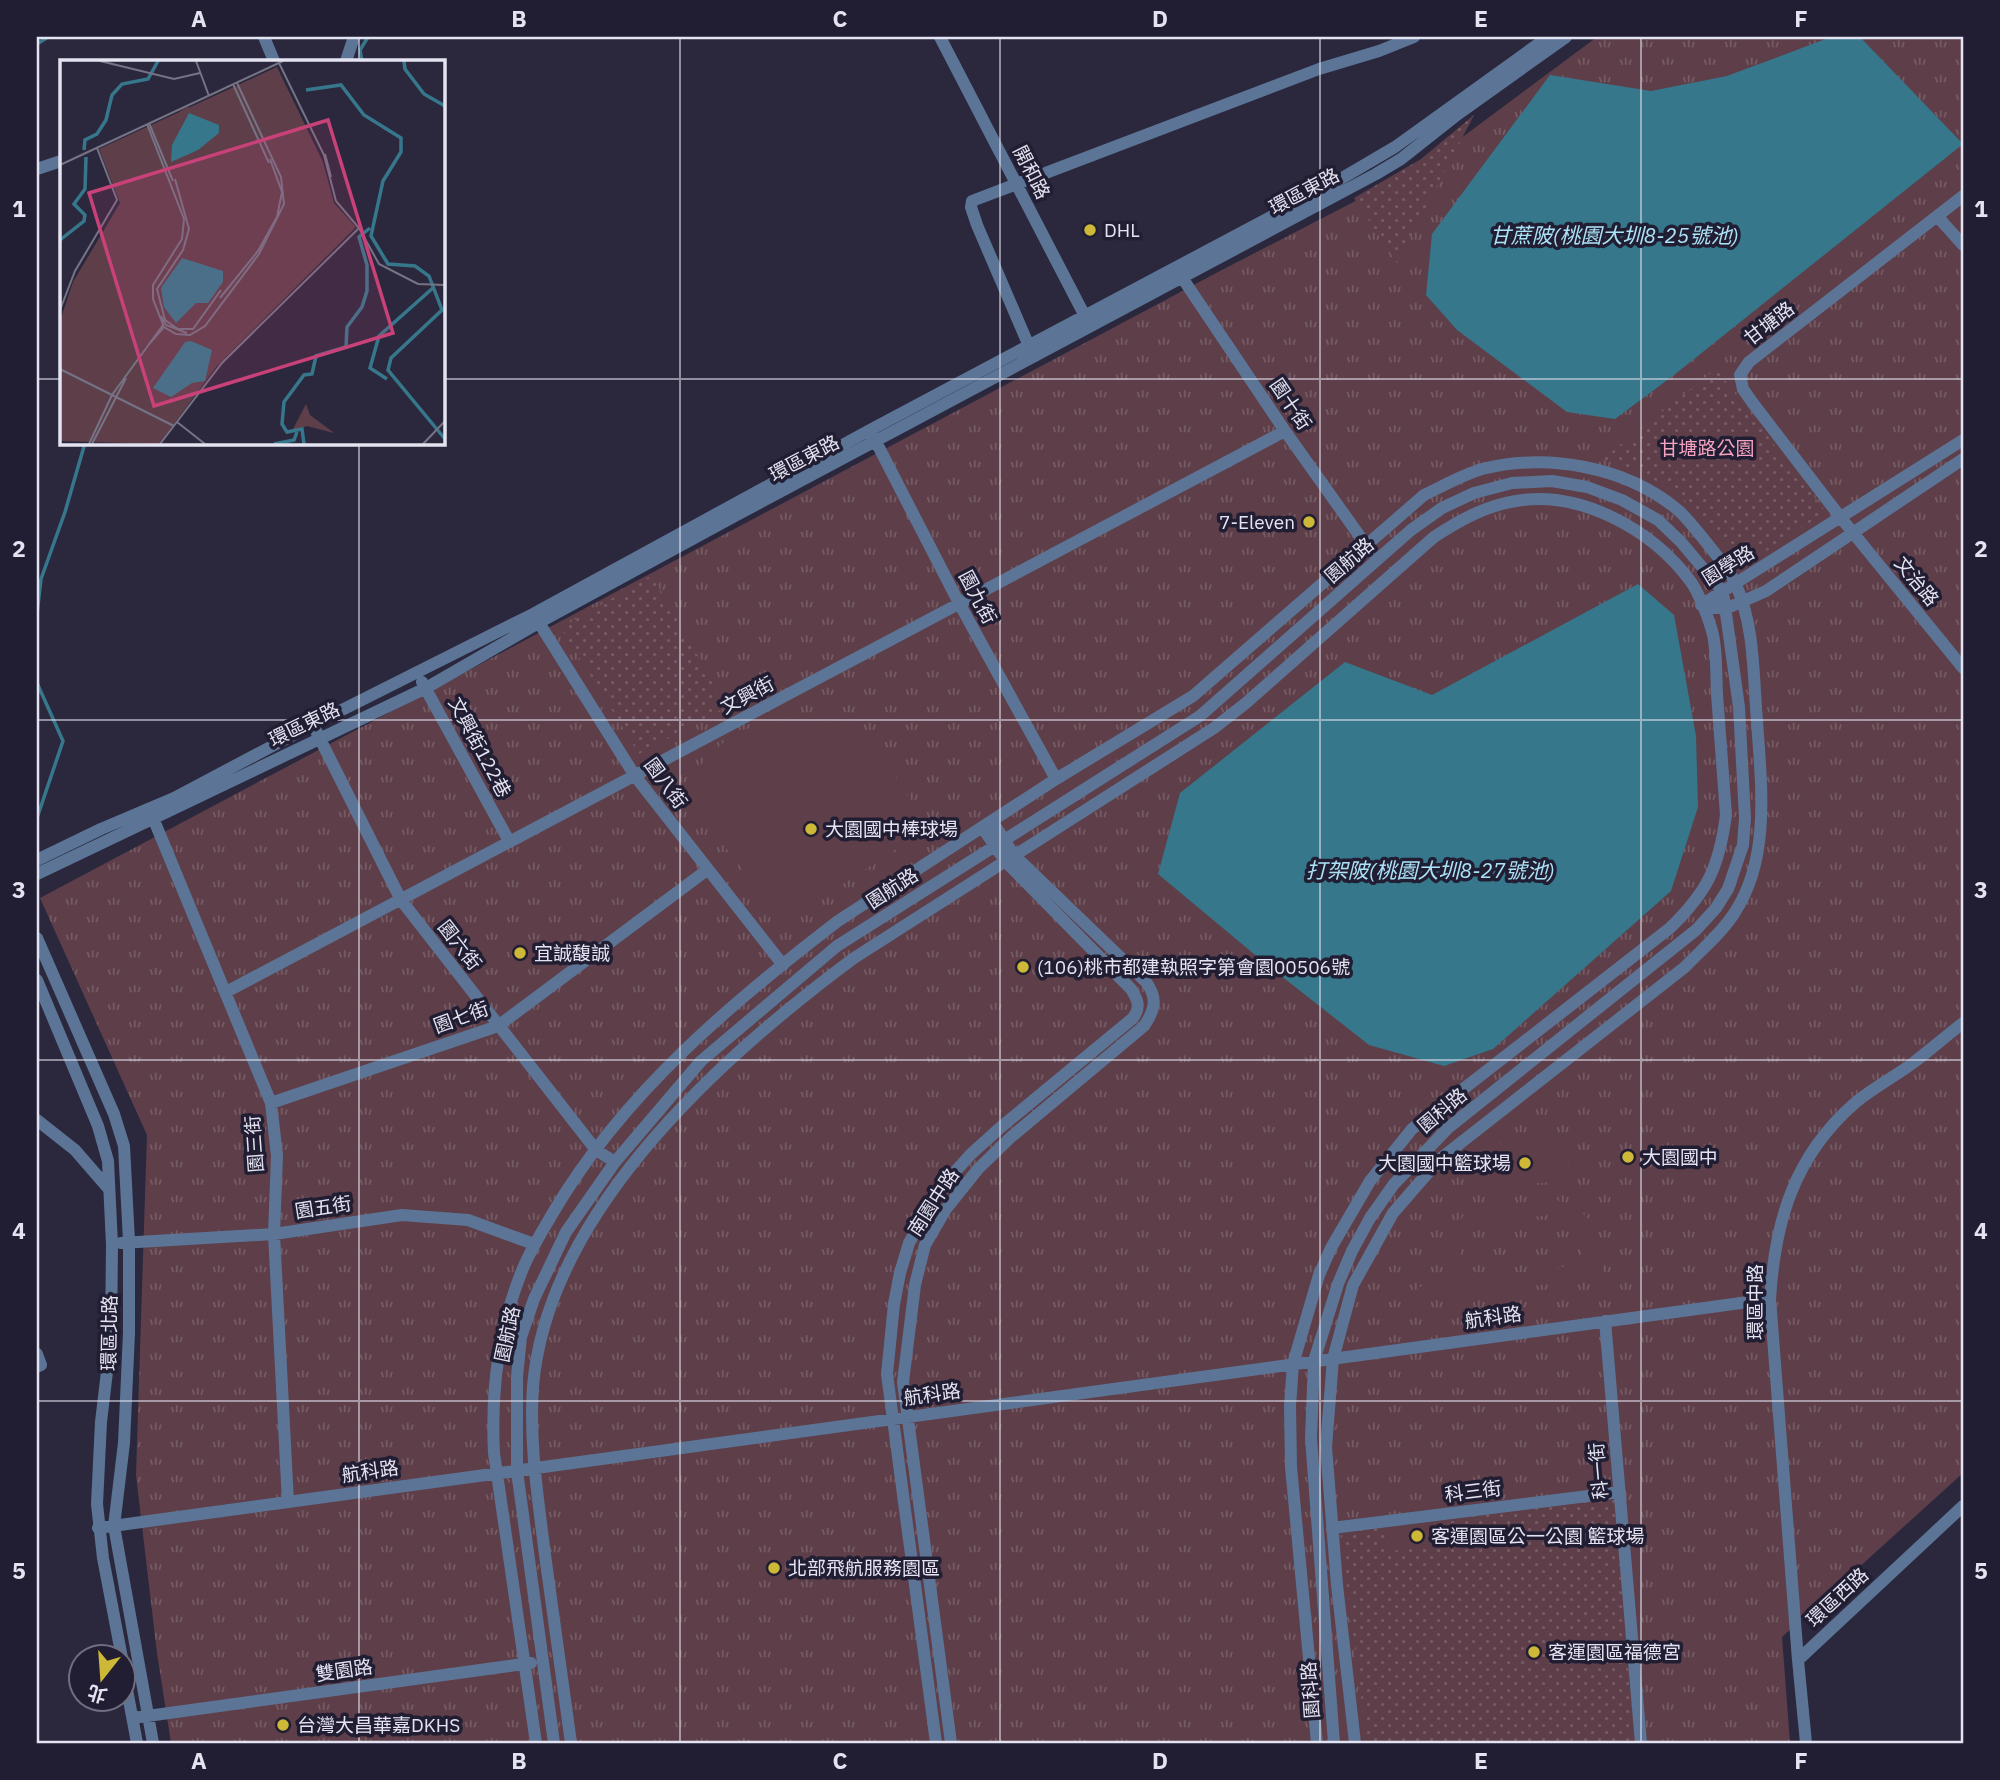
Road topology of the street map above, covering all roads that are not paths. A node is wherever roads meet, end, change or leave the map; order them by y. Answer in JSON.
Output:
{"nodes":[{"id":1,"x":264,"y":37,"type":"edge"},
{"id":2,"x":354,"y":37,"type":"edge"},
{"id":3,"x":940,"y":37,"type":"edge"},
{"id":4,"x":1414,"y":37,"type":"edge"},
{"id":5,"x":1548,"y":37,"type":"edge"},
{"id":6,"x":1566,"y":37,"type":"edge"},
{"id":7,"x":274,"y":60,"type":"edge"},
{"id":8,"x":346,"y":60,"type":"edge"},
{"id":9,"x":60,"y":161,"type":"edge"},
{"id":10,"x":37,"y":169,"type":"edge"},
{"id":11,"x":1017,"y":185,"type":"junction"},
{"id":12,"x":1963,"y":195,"type":"edge"},
{"id":13,"x":1937,"y":216,"type":"junction"},
{"id":14,"x":1963,"y":245,"type":"edge"},
{"id":15,"x":1179,"y":273,"type":"junction"},
{"id":16,"x":1087,"y":321,"type":"junction"},
{"id":17,"x":1028,"y":346,"type":"junction"},
{"id":18,"x":1285,"y":431,"type":"junction"},
{"id":19,"x":872,"y":436,"type":"junction"},
{"id":20,"x":1963,"y":440,"type":"edge"},
{"id":21,"x":1963,"y":459,"type":"edge"},
{"id":22,"x":1841,"y":518,"type":"junction"},
{"id":23,"x":1854,"y":534,"type":"junction"},
{"id":24,"x":1366,"y":547,"type":"junction"},
{"id":25,"x":1378,"y":559,"type":"junction"},
{"id":26,"x":1735,"y":584,"type":"junction"},
{"id":27,"x":1723,"y":592,"type":"junction"},
{"id":28,"x":1741,"y":601,"type":"junction"},
{"id":29,"x":959,"y":603,"type":"junction"},
{"id":30,"x":1701,"y":605,"type":"junction"},
{"id":31,"x":1725,"y":608,"type":"junction"},
{"id":32,"x":536,"y":618,"type":"junction"},
{"id":33,"x":1963,"y":668,"type":"edge"},
{"id":34,"x":416,"y":671,"type":"junction"},
{"id":35,"x":426,"y":688,"type":"junction"},
{"id":36,"x":312,"y":725,"type":"junction"},
{"id":37,"x":321,"y":737,"type":"junction"},
{"id":38,"x":635,"y":776,"type":"junction"},
{"id":39,"x":1056,"y":779,"type":"junction"},
{"id":40,"x":151,"y":813,"type":"junction"},
{"id":41,"x":987,"y":824,"type":"junction"},
{"id":42,"x":509,"y":841,"type":"junction"},
{"id":43,"x":999,"y":843,"type":"junction"},
{"id":44,"x":1010,"y":858,"type":"junction"},
{"id":45,"x":37,"y":860,"type":"edge"},
{"id":46,"x":707,"y":870,"type":"junction"},
{"id":47,"x":37,"y":874,"type":"edge"},
{"id":48,"x":401,"y":900,"type":"junction"},
{"id":49,"x":37,"y":938,"type":"edge"},
{"id":50,"x":783,"y":965,"type":"junction"},
{"id":51,"x":37,"y":980,"type":"edge"},
{"id":52,"x":226,"y":992,"type":"junction"},
{"id":53,"x":1963,"y":1023,"type":"edge"},
{"id":54,"x":498,"y":1026,"type":"junction"},
{"id":55,"x":271,"y":1103,"type":"junction"},
{"id":56,"x":37,"y":1120,"type":"edge"},
{"id":57,"x":596,"y":1150,"type":"junction"},
{"id":58,"x":615,"y":1161,"type":"junction"},
{"id":59,"x":108,"y":1188,"type":"junction"},
{"id":60,"x":274,"y":1234,"type":"junction"},
{"id":61,"x":129,"y":1241,"type":"junction"},
{"id":62,"x":534,"y":1244,"type":"junction"},
{"id":63,"x":112,"y":1245,"type":"junction"},
{"id":64,"x":1770,"y":1299,"type":"junction"},
{"id":65,"x":1605,"y":1321,"type":"junction"},
{"id":66,"x":37,"y":1354,"type":"edge"},
{"id":67,"x":1333,"y":1359,"type":"junction"},
{"id":68,"x":1314,"y":1361,"type":"junction"},
{"id":69,"x":1293,"y":1364,"type":"junction"},
{"id":70,"x":37,"y":1367,"type":"edge"},
{"id":71,"x":908,"y":1417,"type":"junction"},
{"id":72,"x":892,"y":1419,"type":"junction"},
{"id":73,"x":534,"y":1468,"type":"junction"},
{"id":74,"x":517,"y":1471,"type":"junction"},
{"id":75,"x":498,"y":1473,"type":"junction"},
{"id":76,"x":1619,"y":1492,"type":"junction"},
{"id":77,"x":288,"y":1502,"type":"junction"},
{"id":78,"x":1963,"y":1506,"type":"edge"},
{"id":79,"x":114,"y":1526,"type":"junction"},
{"id":80,"x":98,"y":1528,"type":"junction"},
{"id":81,"x":1332,"y":1528,"type":"junction"},
{"id":82,"x":119,"y":1644,"type":"edge"},
{"id":83,"x":559,"y":1659,"type":"junction"},
{"id":84,"x":1798,"y":1660,"type":"junction"},
{"id":85,"x":542,"y":1662,"type":"junction"},
{"id":86,"x":524,"y":1664,"type":"junction"},
{"id":87,"x":132,"y":1714,"type":"edge"},
{"id":88,"x":148,"y":1716,"type":"junction"},
{"id":89,"x":133,"y":1718,"type":"junction"},
{"id":90,"x":137,"y":1743,"type":"edge"},
{"id":91,"x":153,"y":1743,"type":"edge"},
{"id":92,"x":536,"y":1743,"type":"edge"},
{"id":93,"x":554,"y":1743,"type":"edge"},
{"id":94,"x":571,"y":1743,"type":"edge"},
{"id":95,"x":936,"y":1743,"type":"edge"},
{"id":96,"x":951,"y":1743,"type":"edge"},
{"id":97,"x":1317,"y":1743,"type":"edge"},
{"id":98,"x":1334,"y":1743,"type":"edge"},
{"id":99,"x":1355,"y":1743,"type":"edge"},
{"id":100,"x":1640,"y":1743,"type":"edge"},
{"id":101,"x":1806,"y":1743,"type":"edge"}],
"edges":[{"from":1,"to":7,"type":"street"},
{"from":2,"to":8,"type":"street"},
{"from":3,"to":11,"type":"street","name":"開和路"},
{"from":4,"to":11,"type":"street"},
{"from":5,"to":15,"type":"street","name":"環區東路"},
{"from":6,"to":15,"type":"street","name":"環區東路"},
{"from":9,"to":10,"type":"street"},
{"from":11,"to":16,"type":"street","name":"開和路"},
{"from":11,"to":17,"type":"street"},
{"from":12,"to":13,"type":"street","name":"甘塘路"},
{"from":13,"to":14,"type":"street"},
{"from":13,"to":22,"type":"street","name":"甘塘路"},
{"from":15,"to":16,"type":"street","name":"環區東路"},
{"from":15,"to":18,"type":"street","name":"園十街"},
{"from":16,"to":17,"type":"street","name":"環區東路"},
{"from":16,"to":19,"type":"street","name":"環區東路"},
{"from":17,"to":19,"type":"street","name":"環區東路"},
{"from":18,"to":24,"type":"street","name":"園十街"},
{"from":18,"to":29,"type":"street","name":"文興街"},
{"from":19,"to":29,"type":"street","name":"園九街"},
{"from":19,"to":32,"type":"street","name":"環區東路"},
{"from":20,"to":22,"type":"street","name":"園學路"},
{"from":21,"to":23,"type":"street","name":"園學路"},
{"from":22,"to":23,"type":"street","name":"文治路"},
{"from":22,"to":26,"type":"street","name":"園學路"},
{"from":23,"to":28,"type":"street","name":"園學路"},
{"from":23,"to":33,"type":"street","name":"文治路"},
{"from":24,"to":25,"type":"street","name":"園十街"},
{"from":24,"to":26,"type":"street"},
{"from":24,"to":39,"type":"street"},
{"from":25,"to":27,"type":"street","name":"園航路"},
{"from":25,"to":43,"type":"street","name":"園航路"},
{"from":26,"to":27,"type":"street","name":"園學路"},
{"from":26,"to":28,"type":"street"},
{"from":27,"to":30,"type":"street","name":"園學路"},
{"from":27,"to":31,"type":"street","name":"園科路"},
{"from":28,"to":31,"type":"street","name":"園學路"},
{"from":28,"to":67,"type":"street"},
{"from":29,"to":38,"type":"street","name":"文興街"},
{"from":29,"to":39,"type":"street","name":"園九街"},
{"from":30,"to":31,"type":"street","name":"園學路"},
{"from":30,"to":44,"type":"street"},
{"from":30,"to":69,"type":"street"},
{"from":31,"to":68,"type":"street","name":"園科路"},
{"from":32,"to":34,"type":"street","name":"環區東路"},
{"from":32,"to":35,"type":"street","name":"環區東路"},
{"from":32,"to":38,"type":"street","name":"園八街"},
{"from":34,"to":35,"type":"street","name":"文興街122巷"},
{"from":34,"to":36,"type":"street","name":"環區東路"},
{"from":35,"to":37,"type":"street","name":"環區東路"},
{"from":35,"to":42,"type":"street","name":"文興街122巷"},
{"from":36,"to":37,"type":"street","name":"園六街"},
{"from":36,"to":40,"type":"street","name":"環區東路"},
{"from":37,"to":40,"type":"street","name":"環區東路"},
{"from":37,"to":48,"type":"street","name":"園六街"},
{"from":38,"to":42,"type":"street","name":"文興街"},
{"from":38,"to":46,"type":"street","name":"園八街"},
{"from":39,"to":41,"type":"street"},
{"from":40,"to":45,"type":"street","name":"環區東路"},
{"from":40,"to":47,"type":"street","name":"環區東路"},
{"from":40,"to":52,"type":"street","name":"園三街"},
{"from":41,"to":43,"type":"street","name":"南園中路"},
{"from":41,"to":50,"type":"street"},
{"from":42,"to":48,"type":"street","name":"文興街"},
{"from":43,"to":44,"type":"street","name":"南園中路"},
{"from":43,"to":58,"type":"street","name":"園航路"},
{"from":44,"to":71,"type":"street","name":"南園中路"},
{"from":44,"to":72,"type":"street","name":"南園中路"},
{"from":44,"to":73,"type":"street"},
{"from":46,"to":50,"type":"street","name":"園八街"},
{"from":46,"to":54,"type":"street","name":"園七街"},
{"from":48,"to":52,"type":"street","name":"文興街"},
{"from":48,"to":54,"type":"street","name":"園六街"},
{"from":49,"to":61,"type":"street","name":"環區北路"},
{"from":50,"to":57,"type":"street"},
{"from":51,"to":59,"type":"street","name":"環區北路"},
{"from":52,"to":55,"type":"street","name":"園三街"},
{"from":53,"to":64,"type":"street","name":"環區中路"},
{"from":54,"to":55,"type":"street","name":"園七街"},
{"from":54,"to":57,"type":"street","name":"園六街"},
{"from":55,"to":60,"type":"street","name":"園三街"},
{"from":56,"to":59,"type":"street"},
{"from":57,"to":58,"type":"street","name":"園六街"},
{"from":57,"to":62,"type":"street"},
{"from":58,"to":74,"type":"street","name":"園航路"},
{"from":59,"to":63,"type":"street","name":"環區北路"},
{"from":60,"to":61,"type":"street","name":"園五街"},
{"from":60,"to":62,"type":"street","name":"園五街"},
{"from":60,"to":77,"type":"street","name":"園三街"},
{"from":61,"to":63,"type":"street","name":"園五街"},
{"from":61,"to":79,"type":"street","name":"環區北路"},
{"from":62,"to":75,"type":"street"},
{"from":63,"to":80,"type":"street","name":"環區北路"},
{"from":64,"to":65,"type":"street","name":"航科路"},
{"from":64,"to":84,"type":"street","name":"環區中路"},
{"from":65,"to":67,"type":"street","name":"航科路"},
{"from":65,"to":76,"type":"street","name":"科一街"},
{"from":66,"to":70,"type":"street"},
{"from":67,"to":68,"type":"street","name":"航科路"},
{"from":67,"to":81,"type":"street"},
{"from":68,"to":69,"type":"street","name":"航科路"},
{"from":68,"to":98,"type":"street","name":"園科路"},
{"from":69,"to":71,"type":"street","name":"航科路"},
{"from":69,"to":97,"type":"street"},
{"from":71,"to":72,"type":"street","name":"航科路"},
{"from":71,"to":96,"type":"street","name":"南園中路"},
{"from":72,"to":73,"type":"street","name":"航科路"},
{"from":72,"to":95,"type":"street","name":"南園中路"},
{"from":73,"to":74,"type":"street","name":"航科路"},
{"from":73,"to":83,"type":"street"},
{"from":74,"to":75,"type":"street","name":"航科路"},
{"from":74,"to":85,"type":"street","name":"園航路"},
{"from":75,"to":77,"type":"street","name":"航科路"},
{"from":75,"to":86,"type":"street"},
{"from":76,"to":81,"type":"street","name":"科三街"},
{"from":76,"to":100,"type":"street","name":"科一街"},
{"from":77,"to":79,"type":"street","name":"航科路"},
{"from":78,"to":84,"type":"street","name":"環區西路"},
{"from":79,"to":80,"type":"street","name":"航科路"},
{"from":79,"to":88,"type":"street","name":"環區北路"},
{"from":80,"to":82,"type":"street","name":"環區北路"},
{"from":81,"to":99,"type":"street"},
{"from":83,"to":85,"type":"street","name":"雙園路"},
{"from":83,"to":94,"type":"street"},
{"from":84,"to":101,"type":"street"},
{"from":85,"to":86,"type":"street","name":"雙園路"},
{"from":85,"to":93,"type":"street","name":"園航路"},
{"from":86,"to":88,"type":"street","name":"雙園路"},
{"from":86,"to":92,"type":"street"},
{"from":87,"to":89,"type":"street"},
{"from":88,"to":89,"type":"street","name":"雙園路"},
{"from":88,"to":91,"type":"street","name":"環區北路"},
{"from":89,"to":90,"type":"street"}]}
